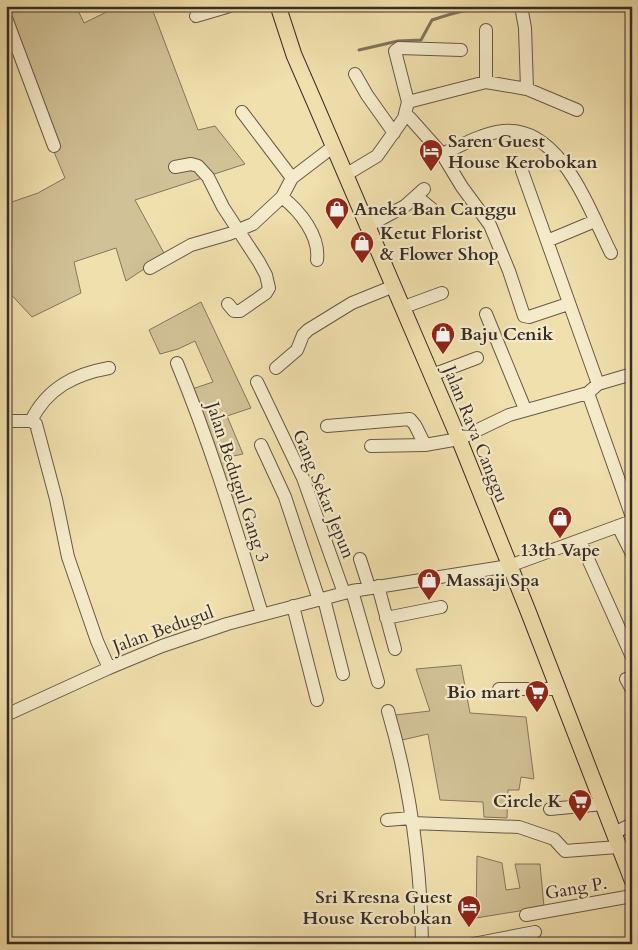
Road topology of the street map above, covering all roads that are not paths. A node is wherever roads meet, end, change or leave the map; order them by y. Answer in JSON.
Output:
{"nodes":[{"id":1,"x":230,"y":6,"type":"edge"},
{"id":2,"x":278,"y":6,"type":"edge"},
{"id":3,"x":521,"y":6,"type":"edge"},
{"id":4,"x":196,"y":16,"type":"dead end"},
{"id":5,"x":6,"y":18,"type":"edge"},
{"id":6,"x":486,"y":30,"type":"dead end"},
{"id":7,"x":461,"y":50,"type":"dead end"},
{"id":8,"x":355,"y":74,"type":"dead end"},
{"id":9,"x":486,"y":82,"type":"junction"},
{"id":10,"x":526,"y":89,"type":"junction"},
{"id":11,"x":408,"y":102,"type":"junction"},
{"id":12,"x":577,"y":110,"type":"dead end"},
{"id":13,"x":242,"y":112,"type":"dead end"},
{"id":14,"x":405,"y":114,"type":"junction"},
{"id":15,"x":394,"y":133,"type":"junction"},
{"id":16,"x":54,"y":146,"type":"dead end"},
{"id":17,"x":334,"y":146,"type":"junction"},
{"id":18,"x":442,"y":154,"type":"junction"},
{"id":19,"x":175,"y":167,"type":"dead end"},
{"id":20,"x":522,"y":171,"type":"dead end"},
{"id":21,"x":347,"y":174,"type":"junction"},
{"id":22,"x":292,"y":178,"type":"junction"},
{"id":23,"x":282,"y":197,"type":"junction"},
{"id":24,"x":433,"y":210,"type":"dead end"},
{"id":25,"x":595,"y":221,"type":"junction"},
{"id":26,"x":368,"y":226,"type":"junction"},
{"id":27,"x":238,"y":230,"type":"junction"},
{"id":28,"x":547,"y":241,"type":"junction"},
{"id":29,"x":610,"y":253,"type":"dead end"},
{"id":30,"x":317,"y":260,"type":"dead end"},
{"id":31,"x":150,"y":268,"type":"dead end"},
{"id":32,"x":394,"y":286,"type":"junction"},
{"id":33,"x":442,"y":293,"type":"dead end"},
{"id":34,"x":228,"y":304,"type":"dead end"},
{"id":35,"x":568,"y":304,"type":"junction"},
{"id":36,"x":404,"y":307,"type":"junction"},
{"id":37,"x":486,"y":314,"type":"dead end"},
{"id":38,"x":476,"y":358,"type":"dead end"},
{"id":39,"x":177,"y":363,"type":"dead end"},
{"id":40,"x":109,"y":368,"type":"dead end"},
{"id":41,"x":276,"y":368,"type":"dead end"},
{"id":42,"x":632,"y":374,"type":"edge"},
{"id":43,"x":432,"y":375,"type":"junction"},
{"id":44,"x":257,"y":382,"type":"dead end"},
{"id":45,"x":598,"y":384,"type":"junction"},
{"id":46,"x":588,"y":393,"type":"junction"},
{"id":47,"x":525,"y":409,"type":"junction"},
{"id":48,"x":6,"y":421,"type":"edge"},
{"id":49,"x":31,"y":421,"type":"junction"},
{"id":50,"x":327,"y":426,"type":"dead end"},
{"id":51,"x":459,"y":439,"type":"junction"},
{"id":52,"x":261,"y":445,"type":"dead end"},
{"id":53,"x":425,"y":445,"type":"junction"},
{"id":54,"x":371,"y":446,"type":"dead end"},
{"id":55,"x":632,"y":517,"type":"edge"},
{"id":56,"x":632,"y":521,"type":"edge"},
{"id":57,"x":618,"y":526,"type":"junction"},
{"id":58,"x":580,"y":541,"type":"junction"},
{"id":59,"x":632,"y":554,"type":"edge"},
{"id":60,"x":360,"y":559,"type":"dead end"},
{"id":61,"x":509,"y":566,"type":"junction"},
{"id":62,"x":374,"y":587,"type":"junction"},
{"id":63,"x":348,"y":592,"type":"junction"},
{"id":64,"x":321,"y":600,"type":"junction"},
{"id":65,"x":293,"y":606,"type":"junction"},
{"id":66,"x":441,"y":607,"type":"dead end"},
{"id":67,"x":262,"y":614,"type":"junction"},
{"id":68,"x":386,"y":618,"type":"junction"},
{"id":69,"x":395,"y":649,"type":"dead end"},
{"id":70,"x":632,"y":657,"type":"edge"},
{"id":71,"x":109,"y":668,"type":"junction"},
{"id":72,"x":343,"y":674,"type":"dead end"},
{"id":73,"x":378,"y":682,"type":"dead end"},
{"id":74,"x":499,"y":689,"type":"dead end"},
{"id":75,"x":557,"y":689,"type":"junction"},
{"id":76,"x":317,"y":700,"type":"dead end"},
{"id":77,"x":388,"y":711,"type":"dead end"},
{"id":78,"x":6,"y":715,"type":"edge"},
{"id":79,"x":602,"y":804,"type":"junction"},
{"id":80,"x":550,"y":809,"type":"dead end"},
{"id":81,"x":387,"y":820,"type":"dead end"},
{"id":82,"x":411,"y":820,"type":"junction"},
{"id":83,"x":632,"y":824,"type":"edge"},
{"id":84,"x":616,"y":840,"type":"junction"},
{"id":85,"x":632,"y":880,"type":"edge"},
{"id":86,"x":632,"y":896,"type":"edge"},
{"id":87,"x":526,"y":915,"type":"dead end"},
{"id":88,"x":535,"y":932,"type":"dead end"},
{"id":89,"x":422,"y":944,"type":"edge"},
{"id":90,"x":473,"y":944,"type":"edge"}],
"edges":[{"from":1,"to":4,"type":"street"},
{"from":2,"to":17,"type":"main road","name":"Jalan Raya Canggu"},
{"from":3,"to":10,"type":"street"},
{"from":5,"to":16,"type":"street"},
{"from":6,"to":9,"type":"street"},
{"from":7,"to":11,"type":"street"},
{"from":8,"to":15,"type":"street"},
{"from":9,"to":10,"type":"street"},
{"from":9,"to":11,"type":"street"},
{"from":10,"to":12,"type":"street"},
{"from":11,"to":14,"type":"street"},
{"from":13,"to":22,"type":"street"},
{"from":14,"to":15,"type":"street"},
{"from":14,"to":18,"type":"street"},
{"from":15,"to":21,"type":"street"},
{"from":17,"to":21,"type":"main road","name":"Jalan Raya Canggu"},
{"from":17,"to":22,"type":"street"},
{"from":18,"to":25,"type":"street"},
{"from":18,"to":35,"type":"street"},
{"from":19,"to":27,"type":"street"},
{"from":20,"to":28,"type":"street"},
{"from":21,"to":26,"type":"main road","name":"Jalan Raya Canggu"},
{"from":22,"to":23,"type":"street"},
{"from":23,"to":27,"type":"street"},
{"from":23,"to":30,"type":"street"},
{"from":24,"to":26,"type":"street"},
{"from":25,"to":28,"type":"street"},
{"from":25,"to":29,"type":"street"},
{"from":26,"to":32,"type":"main road","name":"Jalan Raya Canggu"},
{"from":27,"to":31,"type":"street"},
{"from":27,"to":34,"type":"street"},
{"from":28,"to":35,"type":"street"},
{"from":32,"to":36,"type":"main road","name":"Jalan Raya Canggu"},
{"from":32,"to":41,"type":"street"},
{"from":33,"to":36,"type":"street"},
{"from":35,"to":45,"type":"street"},
{"from":36,"to":43,"type":"main road","name":"Jalan Raya Canggu"},
{"from":37,"to":47,"type":"street"},
{"from":38,"to":43,"type":"street"},
{"from":39,"to":67,"type":"street","name":"Jalan Bedugul Gang 3"},
{"from":40,"to":49,"type":"street"},
{"from":42,"to":45,"type":"street"},
{"from":43,"to":51,"type":"main road","name":"Jalan Raya Canggu"},
{"from":44,"to":63,"type":"street","name":"Gang Sekar Jepun"},
{"from":45,"to":46,"type":"street"},
{"from":46,"to":47,"type":"street"},
{"from":46,"to":55,"type":"street"},
{"from":47,"to":51,"type":"street"},
{"from":48,"to":49,"type":"street"},
{"from":49,"to":71,"type":"street","name":"Jalan Bedugul"},
{"from":50,"to":53,"type":"street"},
{"from":51,"to":53,"type":"street"},
{"from":51,"to":61,"type":"main road","name":"Jalan Raya Canggu"},
{"from":52,"to":64,"type":"street"},
{"from":53,"to":54,"type":"street"},
{"from":56,"to":57,"type":"street","name":"Jalan Bedugul"},
{"from":57,"to":58,"type":"street","name":"Jalan Bedugul"},
{"from":57,"to":59,"type":"street"},
{"from":58,"to":61,"type":"street","name":"Jalan Bedugul"},
{"from":58,"to":70,"type":"street"},
{"from":60,"to":62,"type":"street"},
{"from":61,"to":62,"type":"street","name":"Jalan Bedugul"},
{"from":61,"to":75,"type":"main road","name":"Jalan Raya Canggu"},
{"from":62,"to":63,"type":"street","name":"Jalan Bedugul"},
{"from":62,"to":68,"type":"street"},
{"from":63,"to":64,"type":"street","name":"Jalan Bedugul"},
{"from":63,"to":73,"type":"street","name":"Gang Sekar Jepun"},
{"from":64,"to":65,"type":"street","name":"Jalan Bedugul"},
{"from":64,"to":72,"type":"street"},
{"from":65,"to":67,"type":"street","name":"Jalan Bedugul"},
{"from":65,"to":76,"type":"street"},
{"from":66,"to":68,"type":"street"},
{"from":67,"to":71,"type":"street","name":"Jalan Bedugul"},
{"from":68,"to":69,"type":"street"},
{"from":71,"to":78,"type":"street"},
{"from":74,"to":75,"type":"street"},
{"from":75,"to":79,"type":"main road","name":"Jalan Raya Canggu"},
{"from":77,"to":82,"type":"street"},
{"from":79,"to":80,"type":"street"},
{"from":79,"to":84,"type":"main road","name":"Jalan Raya Canggu"},
{"from":81,"to":82,"type":"street"},
{"from":82,"to":84,"type":"street"},
{"from":82,"to":89,"type":"street"},
{"from":83,"to":84,"type":"street"},
{"from":84,"to":85,"type":"main road","name":"Jalan Raya Canggu"},
{"from":86,"to":87,"type":"street","name":"Gang P."},
{"from":88,"to":90,"type":"street"}]}
